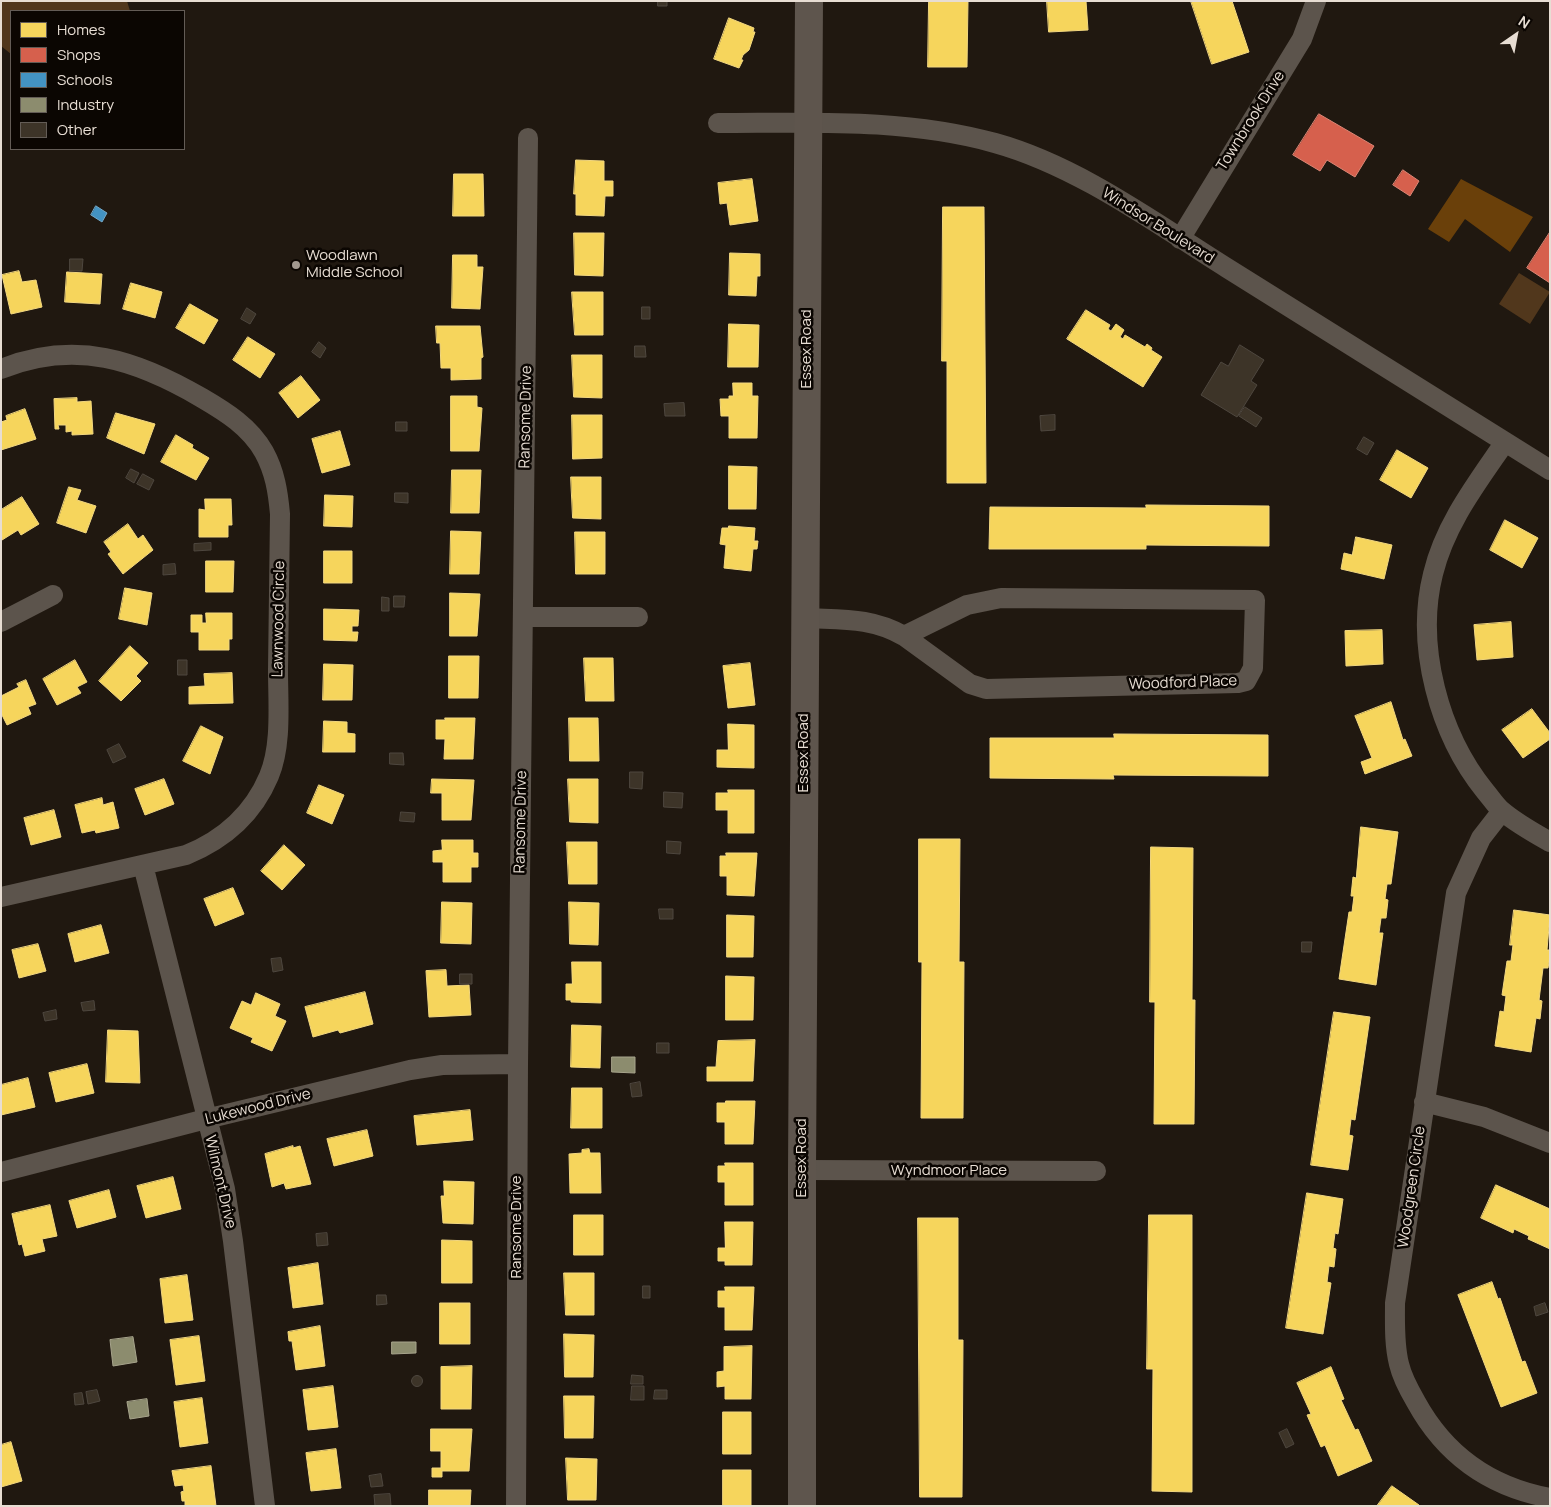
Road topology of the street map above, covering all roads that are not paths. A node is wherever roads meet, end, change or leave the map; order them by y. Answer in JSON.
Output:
{"nodes":[{"id":1,"x":809,"y":1,"type":"edge"},
{"id":2,"x":1316,"y":1,"type":"edge"},
{"id":3,"x":718,"y":123,"type":"dead end"},
{"id":4,"x":808,"y":123,"type":"junction"},
{"id":5,"x":528,"y":138,"type":"dead end"},
{"id":6,"x":1180,"y":239,"type":"junction"},
{"id":7,"x":1,"y":369,"type":"edge"},
{"id":8,"x":1505,"y":442,"type":"junction"},
{"id":9,"x":1550,"y":470,"type":"edge"},
{"id":10,"x":53,"y":595,"type":"dead end"},
{"id":11,"x":524,"y":617,"type":"junction"},
{"id":12,"x":638,"y":617,"type":"dead end"},
{"id":13,"x":805,"y":618,"type":"junction"},
{"id":14,"x":1,"y":622,"type":"edge"},
{"id":15,"x":904,"y":636,"type":"junction"},
{"id":16,"x":1502,"y":811,"type":"junction"},
{"id":17,"x":1550,"y":842,"type":"edge"},
{"id":18,"x":143,"y":865,"type":"junction"},
{"id":19,"x":1,"y":897,"type":"edge"},
{"id":20,"x":518,"y":1064,"type":"junction"},
{"id":21,"x":1424,"y":1102,"type":"junction"},
{"id":22,"x":206,"y":1119,"type":"junction"},
{"id":23,"x":1550,"y":1143,"type":"edge"},
{"id":24,"x":802,"y":1170,"type":"junction"},
{"id":25,"x":1096,"y":1171,"type":"dead end"},
{"id":26,"x":1,"y":1172,"type":"edge"},
{"id":27,"x":1550,"y":1498,"type":"edge"},
{"id":28,"x":265,"y":1506,"type":"edge"},
{"id":29,"x":516,"y":1506,"type":"edge"},
{"id":30,"x":802,"y":1506,"type":"edge"}],
"edges":[{"from":1,"to":4,"type":"street","name":"Essex Road"},
{"from":2,"to":6,"type":"street","name":"Townbrook Drive"},
{"from":3,"to":4,"type":"street","name":"Windsor Boulevard"},
{"from":4,"to":6,"type":"street","name":"Windsor Boulevard"},
{"from":4,"to":13,"type":"street","name":"Essex Road"},
{"from":5,"to":11,"type":"street","name":"Ransome Drive"},
{"from":6,"to":8,"type":"street","name":"Windsor Boulevard"},
{"from":7,"to":18,"type":"street","name":"Lawnwood Circle"},
{"from":8,"to":9,"type":"street","name":"Windsor Boulevard"},
{"from":8,"to":16,"type":"street"},
{"from":10,"to":14,"type":"street"},
{"from":11,"to":12,"type":"street"},
{"from":11,"to":20,"type":"street","name":"Ransome Drive"},
{"from":13,"to":15,"type":"street","name":"Woodford Place"},
{"from":13,"to":24,"type":"street","name":"Essex Road"},
{"from":15,"to":15,"type":"street","name":"Woodford Place"},
{"from":16,"to":17,"type":"street"},
{"from":16,"to":21,"type":"street","name":"Woodgreen Circle"},
{"from":18,"to":19,"type":"street","name":"Lawnwood Circle"},
{"from":18,"to":22,"type":"street","name":"Wilmont Drive"},
{"from":20,"to":22,"type":"street","name":"Lukewood Drive"},
{"from":20,"to":29,"type":"street","name":"Ransome Drive"},
{"from":21,"to":23,"type":"street"},
{"from":21,"to":27,"type":"street","name":"Woodgreen Circle"},
{"from":22,"to":26,"type":"street","name":"Lukewood Drive"},
{"from":22,"to":28,"type":"street","name":"Wilmont Drive"},
{"from":24,"to":25,"type":"street","name":"Wyndmoor Place"},
{"from":24,"to":30,"type":"street","name":"Essex Road"}]}
